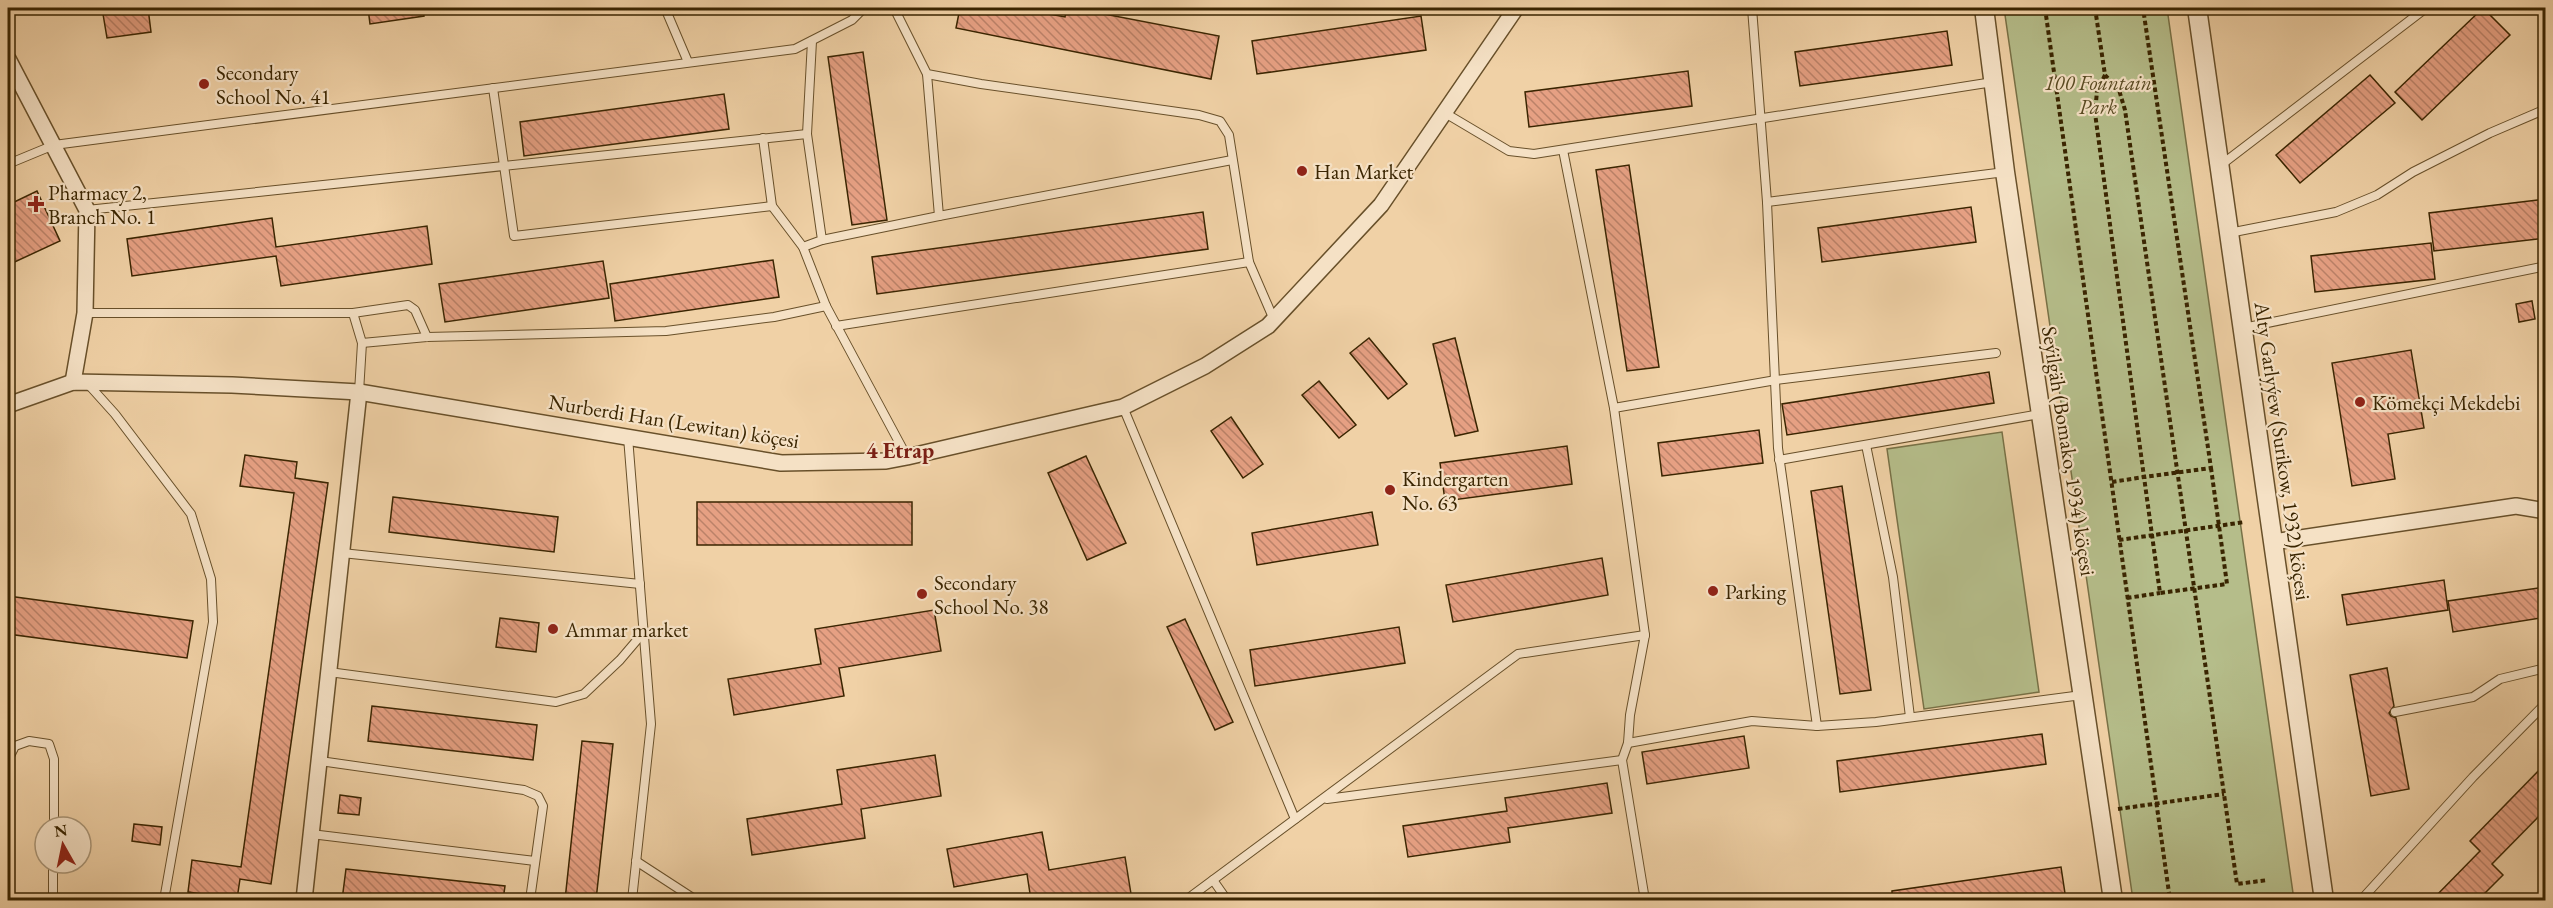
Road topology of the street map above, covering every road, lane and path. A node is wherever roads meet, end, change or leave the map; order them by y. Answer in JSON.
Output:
{"nodes":[{"id":1,"x":664,"y":8,"type":"edge"},
{"id":2,"x":864,"y":8,"type":"edge"},
{"id":3,"x":894,"y":8,"type":"edge"},
{"id":4,"x":1243,"y":8,"type":"edge"},
{"id":5,"x":1284,"y":8,"type":"edge"},
{"id":6,"x":1516,"y":8,"type":"edge"},
{"id":7,"x":1752,"y":8,"type":"edge"},
{"id":8,"x":1983,"y":8,"type":"edge"},
{"id":9,"x":2045,"y":8,"type":"edge"},
{"id":10,"x":2095,"y":8,"type":"edge"},
{"id":11,"x":2143,"y":8,"type":"edge"},
{"id":12,"x":2197,"y":8,"type":"edge"},
{"id":13,"x":2426,"y":8,"type":"edge"},
{"id":14,"x":812,"y":40,"type":"junction"},
{"id":15,"x":8,"y":59,"type":"edge"},
{"id":16,"x":688,"y":62,"type":"junction"},
{"id":17,"x":927,"y":74,"type":"junction"},
{"id":18,"x":2105,"y":75,"type":"junction"},
{"id":19,"x":1993,"y":82,"type":"junction"},
{"id":20,"x":493,"y":88,"type":"junction"},
{"id":21,"x":2546,"y":110,"type":"edge"},
{"id":22,"x":1445,"y":112,"type":"junction"},
{"id":23,"x":1761,"y":118,"type":"junction"},
{"id":24,"x":807,"y":134,"type":"junction"},
{"id":25,"x":764,"y":138,"type":"junction"},
{"id":26,"x":54,"y":145,"type":"junction"},
{"id":27,"x":1563,"y":150,"type":"junction"},
{"id":28,"x":1232,"y":160,"type":"junction"},
{"id":29,"x":8,"y":164,"type":"edge"},
{"id":30,"x":2220,"y":165,"type":"junction"},
{"id":31,"x":505,"y":166,"type":"junction"},
{"id":32,"x":2005,"y":172,"type":"junction"},
{"id":33,"x":1767,"y":202,"type":"junction"},
{"id":34,"x":772,"y":206,"type":"junction"},
{"id":35,"x":87,"y":210,"type":"junction"},
{"id":36,"x":939,"y":216,"type":"junction"},
{"id":37,"x":2229,"y":233,"type":"junction"},
{"id":38,"x":822,"y":240,"type":"junction"},
{"id":39,"x":803,"y":247,"type":"junction"},
{"id":40,"x":1249,"y":262,"type":"junction"},
{"id":41,"x":2546,"y":266,"type":"edge"},
{"id":42,"x":826,"y":306,"type":"junction"},
{"id":43,"x":85,"y":313,"type":"junction"},
{"id":44,"x":353,"y":313,"type":"junction"},
{"id":45,"x":1275,"y":320,"type":"junction"},
{"id":46,"x":837,"y":326,"type":"junction"},
{"id":47,"x":2243,"y":328,"type":"junction"},
{"id":48,"x":427,"y":338,"type":"junction"},
{"id":49,"x":362,"y":343,"type":"junction"},
{"id":50,"x":1996,"y":353,"type":"dead end"},
{"id":51,"x":1776,"y":380,"type":"junction"},
{"id":52,"x":80,"y":382,"type":"junction"},
{"id":53,"x":359,"y":392,"type":"junction"},
{"id":54,"x":8,"y":405,"type":"edge"},
{"id":55,"x":1123,"y":407,"type":"junction"},
{"id":56,"x":1614,"y":408,"type":"junction"},
{"id":57,"x":2041,"y":414,"type":"junction"},
{"id":58,"x":628,"y":437,"type":"junction"},
{"id":59,"x":1866,"y":445,"type":"junction"},
{"id":60,"x":907,"y":457,"type":"junction"},
{"id":61,"x":1779,"y":460,"type":"junction"},
{"id":62,"x":2211,"y":468,"type":"junction"},
{"id":63,"x":2177,"y":472,"type":"junction"},
{"id":64,"x":2144,"y":477,"type":"junction"},
{"id":65,"x":2111,"y":482,"type":"junction"},
{"id":66,"x":2546,"y":511,"type":"edge"},
{"id":67,"x":2245,"y":522,"type":"dead end"},
{"id":68,"x":2219,"y":526,"type":"junction"},
{"id":69,"x":2186,"y":530,"type":"junction"},
{"id":70,"x":2152,"y":535,"type":"junction"},
{"id":71,"x":2120,"y":540,"type":"junction"},
{"id":72,"x":2273,"y":542,"type":"junction"},
{"id":73,"x":342,"y":553,"type":"junction"},
{"id":74,"x":640,"y":584,"type":"junction"},
{"id":75,"x":2194,"y":589,"type":"junction"},
{"id":76,"x":2160,"y":593,"type":"junction"},
{"id":77,"x":2127,"y":598,"type":"junction"},
{"id":78,"x":643,"y":633,"type":"junction"},
{"id":79,"x":1645,"y":635,"type":"junction"},
{"id":80,"x":2546,"y":668,"type":"edge"},
{"id":81,"x":329,"y":672,"type":"junction"},
{"id":82,"x":2083,"y":694,"type":"junction"},
{"id":83,"x":2546,"y":703,"type":"edge"},
{"id":84,"x":2395,"y":712,"type":"dead end"},
{"id":85,"x":1910,"y":717,"type":"junction"},
{"id":86,"x":1817,"y":726,"type":"junction"},
{"id":87,"x":1628,"y":743,"type":"junction"},
{"id":88,"x":1622,"y":760,"type":"junction"},
{"id":89,"x":320,"y":761,"type":"junction"},
{"id":90,"x":8,"y":770,"type":"edge"},
{"id":91,"x":2224,"y":794,"type":"junction"},
{"id":92,"x":1325,"y":799,"type":"junction"},
{"id":93,"x":2156,"y":804,"type":"junction"},
{"id":94,"x":2116,"y":810,"type":"dead end"},
{"id":95,"x":54,"y":815,"type":"edge"},
{"id":96,"x":1295,"y":819,"type":"junction"},
{"id":97,"x":311,"y":834,"type":"junction"},
{"id":98,"x":535,"y":861,"type":"junction"},
{"id":99,"x":636,"y":861,"type":"junction"},
{"id":100,"x":53,"y":875,"type":"edge"},
{"id":101,"x":1213,"y":880,"type":"junction"},
{"id":102,"x":2268,"y":880,"type":"dead end"},
{"id":103,"x":2546,"y":891,"type":"edge"},
{"id":104,"x":53,"y":900,"type":"edge"},
{"id":105,"x":164,"y":900,"type":"edge"},
{"id":106,"x":304,"y":900,"type":"edge"},
{"id":107,"x":530,"y":900,"type":"edge"},
{"id":108,"x":632,"y":900,"type":"edge"},
{"id":109,"x":696,"y":900,"type":"edge"},
{"id":110,"x":1186,"y":900,"type":"edge"},
{"id":111,"x":1227,"y":900,"type":"edge"},
{"id":112,"x":1646,"y":900,"type":"edge"},
{"id":113,"x":2113,"y":900,"type":"edge"},
{"id":114,"x":2170,"y":900,"type":"edge"},
{"id":115,"x":2324,"y":900,"type":"edge"},
{"id":116,"x":2361,"y":900,"type":"edge"},
{"id":117,"x":2536,"y":900,"type":"edge"}],
"edges":[{"from":1,"to":16,"type":"lane"},
{"from":2,"to":14,"type":"lane"},
{"from":3,"to":17,"type":"lane"},
{"from":4,"to":5,"type":"lane"},
{"from":6,"to":22,"type":"street","name":"Nurberdi Han (Lewitan) köçesi"},
{"from":7,"to":23,"type":"lane"},
{"from":8,"to":19,"type":"street","name":"Seýilgäh (Bomako, 1934) köçesi"},
{"from":9,"to":65,"type":"path"},
{"from":10,"to":18,"type":"path"},
{"from":11,"to":62,"type":"path"},
{"from":12,"to":30,"type":"street","name":"Alty Garlyýew (Surikow, 1932) köçesi"},
{"from":13,"to":30,"type":"lane"},
{"from":14,"to":16,"type":"lane"},
{"from":14,"to":24,"type":"lane"},
{"from":15,"to":26,"type":"street"},
{"from":16,"to":20,"type":"lane"},
{"from":17,"to":28,"type":"lane"},
{"from":17,"to":36,"type":"lane"},
{"from":18,"to":63,"type":"path"},
{"from":18,"to":64,"type":"path"},
{"from":19,"to":23,"type":"lane"},
{"from":19,"to":32,"type":"street","name":"Seýilgäh (Bomako, 1934) köçesi"},
{"from":20,"to":26,"type":"lane"},
{"from":20,"to":31,"type":"lane"},
{"from":21,"to":37,"type":"lane"},
{"from":22,"to":27,"type":"lane"},
{"from":22,"to":45,"type":"street","name":"Nurberdi Han (Lewitan) köçesi"},
{"from":23,"to":27,"type":"lane"},
{"from":23,"to":33,"type":"lane"},
{"from":24,"to":25,"type":"lane"},
{"from":24,"to":38,"type":"lane"},
{"from":25,"to":31,"type":"lane"},
{"from":25,"to":34,"type":"lane"},
{"from":26,"to":29,"type":"lane"},
{"from":26,"to":35,"type":"street"},
{"from":27,"to":56,"type":"lane"},
{"from":28,"to":36,"type":"lane"},
{"from":28,"to":40,"type":"lane"},
{"from":30,"to":37,"type":"street","name":"Alty Garlyýew (Surikow, 1932) köçesi"},
{"from":31,"to":34,"type":"lane"},
{"from":31,"to":35,"type":"lane"},
{"from":32,"to":33,"type":"lane"},
{"from":32,"to":57,"type":"street","name":"Seýilgäh (Bomako, 1934) köçesi"},
{"from":33,"to":51,"type":"lane"},
{"from":34,"to":39,"type":"lane"},
{"from":35,"to":43,"type":"street"},
{"from":36,"to":38,"type":"lane"},
{"from":37,"to":47,"type":"street","name":"Alty Garlyýew (Surikow, 1932) köçesi"},
{"from":38,"to":39,"type":"lane"},
{"from":39,"to":42,"type":"lane"},
{"from":40,"to":45,"type":"lane"},
{"from":40,"to":46,"type":"lane"},
{"from":41,"to":47,"type":"lane"},
{"from":42,"to":46,"type":"lane"},
{"from":42,"to":48,"type":"lane"},
{"from":43,"to":44,"type":"lane"},
{"from":43,"to":52,"type":"street"},
{"from":44,"to":48,"type":"lane"},
{"from":44,"to":49,"type":"lane"},
{"from":45,"to":55,"type":"street","name":"Nurberdi Han (Lewitan) köçesi"},
{"from":46,"to":60,"type":"lane"},
{"from":47,"to":72,"type":"street","name":"Alty Garlyýew (Surikow, 1932) köçesi"},
{"from":48,"to":49,"type":"lane"},
{"from":49,"to":53,"type":"lane"},
{"from":50,"to":51,"type":"lane"},
{"from":51,"to":56,"type":"lane"},
{"from":51,"to":61,"type":"lane"},
{"from":52,"to":53,"type":"street","name":"Nurberdi Han (Lewitan) köçesi"},
{"from":52,"to":54,"type":"street","name":"Nurberdi Han (Lewitan) köçesi"},
{"from":52,"to":105,"type":"lane"},
{"from":53,"to":58,"type":"street","name":"Nurberdi Han (Lewitan) köçesi"},
{"from":53,"to":73,"type":"street"},
{"from":55,"to":60,"type":"street","name":"Nurberdi Han (Lewitan) köçesi"},
{"from":55,"to":96,"type":"lane"},
{"from":56,"to":79,"type":"lane"},
{"from":57,"to":59,"type":"lane"},
{"from":57,"to":82,"type":"street","name":"Seýilgäh (Bomako, 1934) köçesi"},
{"from":58,"to":60,"type":"street","name":"Nurberdi Han (Lewitan) köçesi"},
{"from":58,"to":74,"type":"lane"},
{"from":59,"to":61,"type":"lane"},
{"from":59,"to":85,"type":"lane"},
{"from":61,"to":86,"type":"lane"},
{"from":62,"to":63,"type":"path"},
{"from":62,"to":68,"type":"path"},
{"from":63,"to":64,"type":"path"},
{"from":63,"to":69,"type":"path"},
{"from":64,"to":65,"type":"path"},
{"from":64,"to":70,"type":"path"},
{"from":65,"to":71,"type":"path"},
{"from":66,"to":72,"type":"street"},
{"from":67,"to":68,"type":"path"},
{"from":68,"to":69,"type":"path"},
{"from":68,"to":75,"type":"path"},
{"from":69,"to":70,"type":"path"},
{"from":69,"to":75,"type":"path"},
{"from":70,"to":71,"type":"path"},
{"from":70,"to":76,"type":"path"},
{"from":71,"to":77,"type":"path"},
{"from":72,"to":115,"type":"street","name":"Alty Garlyýew (Surikow, 1932) köçesi"},
{"from":73,"to":74,"type":"lane"},
{"from":73,"to":81,"type":"street"},
{"from":74,"to":78,"type":"lane"},
{"from":75,"to":76,"type":"path"},
{"from":75,"to":91,"type":"path"},
{"from":76,"to":77,"type":"path"},
{"from":77,"to":93,"type":"path"},
{"from":78,"to":81,"type":"lane"},
{"from":78,"to":99,"type":"lane"},
{"from":79,"to":87,"type":"lane"},
{"from":79,"to":92,"type":"lane"},
{"from":80,"to":84,"type":"lane"},
{"from":81,"to":89,"type":"street"},
{"from":82,"to":85,"type":"lane"},
{"from":82,"to":113,"type":"street","name":"Seýilgäh (Bomako, 1934) köçesi"},
{"from":83,"to":116,"type":"lane"},
{"from":85,"to":86,"type":"lane"},
{"from":86,"to":87,"type":"lane"},
{"from":87,"to":88,"type":"lane"},
{"from":88,"to":92,"type":"lane"},
{"from":88,"to":112,"type":"lane"},
{"from":89,"to":97,"type":"street"},
{"from":89,"to":98,"type":"lane"},
{"from":90,"to":95,"type":"lane"},
{"from":91,"to":93,"type":"path"},
{"from":91,"to":102,"type":"path"},
{"from":92,"to":96,"type":"lane"},
{"from":93,"to":94,"type":"path"},
{"from":93,"to":114,"type":"path"},
{"from":96,"to":101,"type":"lane"},
{"from":97,"to":98,"type":"lane"},
{"from":97,"to":106,"type":"street"},
{"from":98,"to":107,"type":"lane"},
{"from":99,"to":108,"type":"lane"},
{"from":99,"to":109,"type":"lane"},
{"from":100,"to":104,"type":"lane"},
{"from":101,"to":110,"type":"lane"},
{"from":101,"to":111,"type":"lane"},
{"from":103,"to":117,"type":"lane"}]}
